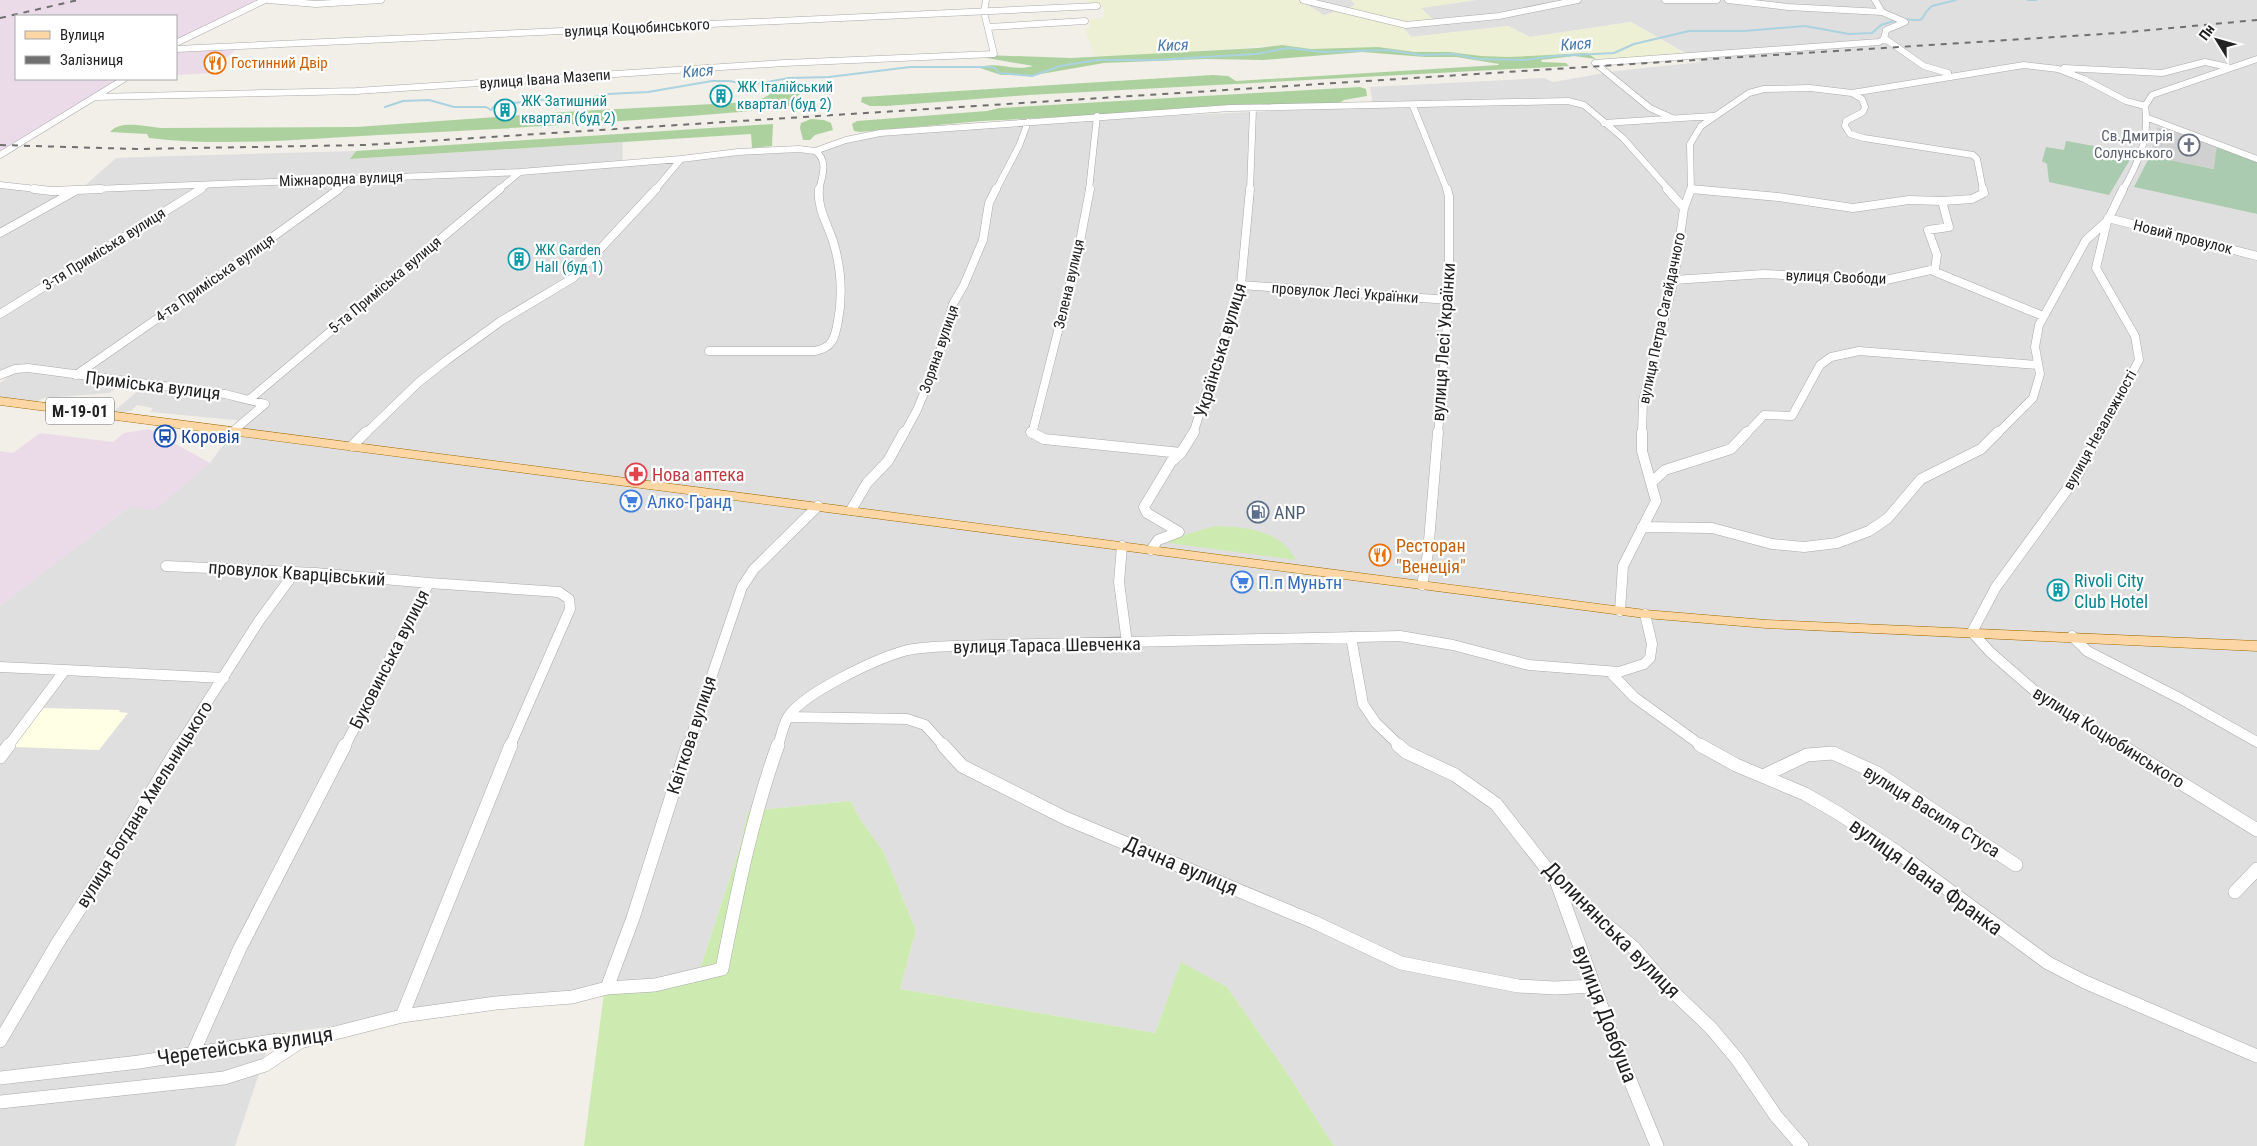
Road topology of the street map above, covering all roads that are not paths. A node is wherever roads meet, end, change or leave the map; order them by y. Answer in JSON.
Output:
{"nodes":[{"id":1,"x":267,"y":0,"type":"edge"},
{"id":2,"x":382,"y":0,"type":"edge"},
{"id":3,"x":986,"y":0,"type":"edge"},
{"id":4,"x":1303,"y":0,"type":"edge"},
{"id":5,"x":1578,"y":0,"type":"edge"},
{"id":6,"x":1665,"y":0,"type":"edge"},
{"id":7,"x":1717,"y":0,"type":"edge"},
{"id":8,"x":1728,"y":0,"type":"edge"},
{"id":9,"x":1875,"y":0,"type":"edge"},
{"id":10,"x":1097,"y":6,"type":"dead end"},
{"id":11,"x":984,"y":12,"type":"junction"},
{"id":12,"x":1882,"y":12,"type":"junction"},
{"id":13,"x":1085,"y":21,"type":"dead end"},
{"id":14,"x":988,"y":28,"type":"junction"},
{"id":15,"x":1884,"y":38,"type":"junction"},
{"id":16,"x":178,"y":42,"type":"edge"},
{"id":17,"x":178,"y":49,"type":"edge"},
{"id":18,"x":2257,"y":59,"type":"edge"},
{"id":19,"x":2228,"y":67,"type":"junction"},
{"id":20,"x":2058,"y":69,"type":"junction"},
{"id":21,"x":1964,"y":73,"type":"junction"},
{"id":22,"x":122,"y":80,"type":"edge"},
{"id":23,"x":1852,"y":93,"type":"junction"},
{"id":24,"x":95,"y":97,"type":"junction"},
{"id":25,"x":1413,"y":106,"type":"junction"},
{"id":26,"x":2145,"y":106,"type":"junction"},
{"id":27,"x":1253,"y":109,"type":"junction"},
{"id":28,"x":1097,"y":116,"type":"junction"},
{"id":29,"x":1713,"y":116,"type":"junction"},
{"id":30,"x":1672,"y":118,"type":"junction"},
{"id":31,"x":2148,"y":118,"type":"junction"},
{"id":32,"x":1028,"y":122,"type":"junction"},
{"id":33,"x":1604,"y":123,"type":"junction"},
{"id":34,"x":815,"y":151,"type":"junction"},
{"id":35,"x":0,"y":155,"type":"edge"},
{"id":36,"x":681,"y":159,"type":"junction"},
{"id":37,"x":2257,"y":159,"type":"edge"},
{"id":38,"x":520,"y":172,"type":"junction"},
{"id":39,"x":353,"y":179,"type":"junction"},
{"id":40,"x":208,"y":184,"type":"junction"},
{"id":41,"x":0,"y":185,"type":"edge"},
{"id":42,"x":78,"y":189,"type":"junction"},
{"id":43,"x":1690,"y":189,"type":"junction"},
{"id":44,"x":1942,"y":200,"type":"junction"},
{"id":45,"x":1684,"y":208,"type":"junction"},
{"id":46,"x":2108,"y":219,"type":"junction"},
{"id":47,"x":0,"y":233,"type":"edge"},
{"id":48,"x":2257,"y":256,"type":"edge"},
{"id":49,"x":1933,"y":271,"type":"junction"},
{"id":50,"x":1674,"y":280,"type":"junction"},
{"id":51,"x":1241,"y":285,"type":"junction"},
{"id":52,"x":1449,"y":300,"type":"junction"},
{"id":53,"x":0,"y":314,"type":"edge"},
{"id":54,"x":2043,"y":316,"type":"junction"},
{"id":55,"x":709,"y":351,"type":"dead end"},
{"id":56,"x":2037,"y":365,"type":"junction"},
{"id":57,"x":0,"y":375,"type":"edge"},
{"id":58,"x":76,"y":375,"type":"junction"},
{"id":59,"x":250,"y":399,"type":"junction"},
{"id":60,"x":0,"y":401,"type":"edge"},
{"id":61,"x":233,"y":431,"type":"junction"},
{"id":62,"x":352,"y":446,"type":"junction"},
{"id":63,"x":1181,"y":453,"type":"junction"},
{"id":64,"x":1652,"y":482,"type":"junction"},
{"id":65,"x":818,"y":506,"type":"junction"},
{"id":66,"x":851,"y":510,"type":"junction"},
{"id":67,"x":1642,"y":527,"type":"junction"},
{"id":68,"x":1122,"y":546,"type":"junction"},
{"id":69,"x":1151,"y":550,"type":"junction"},
{"id":70,"x":166,"y":566,"type":"dead end"},
{"id":71,"x":295,"y":572,"type":"junction"},
{"id":72,"x":429,"y":583,"type":"junction"},
{"id":73,"x":1422,"y":585,"type":"junction"},
{"id":74,"x":1620,"y":611,"type":"junction"},
{"id":75,"x":1646,"y":614,"type":"junction"},
{"id":76,"x":1972,"y":632,"type":"junction"},
{"id":77,"x":2072,"y":636,"type":"junction"},
{"id":78,"x":1351,"y":637,"type":"junction"},
{"id":79,"x":1127,"y":643,"type":"junction"},
{"id":80,"x":2257,"y":646,"type":"edge"},
{"id":81,"x":0,"y":667,"type":"edge"},
{"id":82,"x":65,"y":670,"type":"junction"},
{"id":83,"x":1611,"y":672,"type":"junction"},
{"id":84,"x":224,"y":678,"type":"junction"},
{"id":85,"x":788,"y":717,"type":"junction"},
{"id":86,"x":2257,"y":742,"type":"edge"},
{"id":87,"x":0,"y":757,"type":"edge"},
{"id":88,"x":1763,"y":776,"type":"junction"},
{"id":89,"x":2257,"y":830,"type":"edge"},
{"id":90,"x":2016,"y":864,"type":"dead end"},
{"id":91,"x":2257,"y":869,"type":"edge"},
{"id":92,"x":1557,"y":882,"type":"junction"},
{"id":93,"x":2236,"y":892,"type":"dead end"},
{"id":94,"x":1593,"y":986,"type":"junction"},
{"id":95,"x":607,"y":988,"type":"junction"},
{"id":96,"x":402,"y":1016,"type":"junction"},
{"id":97,"x":0,"y":1041,"type":"edge"},
{"id":98,"x":300,"y":1042,"type":"junction"},
{"id":99,"x":193,"y":1053,"type":"junction"},
{"id":100,"x":2257,"y":1056,"type":"edge"},
{"id":101,"x":0,"y":1078,"type":"edge"},
{"id":102,"x":0,"y":1102,"type":"edge"},
{"id":103,"x":1657,"y":1146,"type":"edge"},
{"id":104,"x":1802,"y":1146,"type":"edge"}],
"edges":[{"from":1,"to":2,"type":"street"},
{"from":1,"to":16,"type":"street"},
{"from":3,"to":11,"type":"street"},
{"from":4,"to":5,"type":"street"},
{"from":6,"to":7,"type":"street"},
{"from":8,"to":12,"type":"street"},
{"from":9,"to":12,"type":"street"},
{"from":10,"to":11,"type":"street","name":"вулиця Коцюбинського"},
{"from":11,"to":14,"type":"street"},
{"from":11,"to":17,"type":"street","name":"вулиця Коцюбинського"},
{"from":12,"to":15,"type":"street"},
{"from":13,"to":14,"type":"street"},
{"from":14,"to":24,"type":"street","name":"вулиця Івана Мазепи"},
{"from":15,"to":21,"type":"street"},
{"from":15,"to":30,"type":"street"},
{"from":18,"to":19,"type":"street"},
{"from":19,"to":20,"type":"street"},
{"from":19,"to":26,"type":"street"},
{"from":20,"to":21,"type":"street","name":"вулиця Петра Сагайдачного"},
{"from":20,"to":26,"type":"street","name":"вулиця Петра Сагайдачного"},
{"from":21,"to":23,"type":"street","name":"вулиця Петра Сагайдачного"},
{"from":22,"to":24,"type":"street"},
{"from":23,"to":29,"type":"street","name":"вулиця Петра Сагайдачного"},
{"from":23,"to":44,"type":"street"},
{"from":24,"to":35,"type":"street"},
{"from":25,"to":27,"type":"street"},
{"from":25,"to":33,"type":"street"},
{"from":25,"to":52,"type":"street","name":"вулиця Лесі Українки"},
{"from":26,"to":31,"type":"street","name":"вулиця Незалежності"},
{"from":27,"to":28,"type":"street"},
{"from":27,"to":51,"type":"street","name":"Українська вулиця"},
{"from":28,"to":32,"type":"street"},
{"from":28,"to":63,"type":"street","name":"Зелена вулиця"},
{"from":29,"to":30,"type":"street"},
{"from":29,"to":43,"type":"street","name":"вулиця Петра Сагайдачного"},
{"from":30,"to":33,"type":"street"},
{"from":31,"to":37,"type":"street"},
{"from":31,"to":46,"type":"street","name":"вулиця Незалежності"},
{"from":32,"to":34,"type":"street"},
{"from":32,"to":66,"type":"street","name":"Зоряна вулиця"},
{"from":33,"to":45,"type":"street"},
{"from":34,"to":36,"type":"street","name":"Міжнародна вулиця"},
{"from":34,"to":55,"type":"street"},
{"from":36,"to":38,"type":"street","name":"Міжнародна вулиця"},
{"from":36,"to":62,"type":"street"},
{"from":38,"to":39,"type":"street","name":"Міжнародна вулиця"},
{"from":38,"to":59,"type":"street","name":"5-та Приміська вулиця"},
{"from":39,"to":40,"type":"street","name":"Міжнародна вулиця"},
{"from":39,"to":58,"type":"street","name":"4-та Приміська вулиця"},
{"from":40,"to":42,"type":"street","name":"Міжнародна вулиця"},
{"from":40,"to":53,"type":"street","name":"3-тя Приміська вулиця"},
{"from":41,"to":42,"type":"street","name":"Міжнародна вулиця"},
{"from":42,"to":47,"type":"street"},
{"from":43,"to":44,"type":"street"},
{"from":43,"to":45,"type":"street","name":"вулиця Петра Сагайдачного"},
{"from":44,"to":49,"type":"street"},
{"from":45,"to":50,"type":"street","name":"вулиця Петра Сагайдачного"},
{"from":46,"to":48,"type":"street","name":"Новий провулок"},
{"from":46,"to":54,"type":"street"},
{"from":46,"to":76,"type":"street","name":"вулиця Незалежності"},
{"from":49,"to":50,"type":"street","name":"вулиця Свободи"},
{"from":49,"to":54,"type":"street"},
{"from":50,"to":64,"type":"street","name":"вулиця Петра Сагайдачного"},
{"from":51,"to":52,"type":"street","name":"провулок Лесі Українки"},
{"from":51,"to":63,"type":"street","name":"Українська вулиця"},
{"from":52,"to":73,"type":"street","name":"вулиця Лесі Українки"},
{"from":54,"to":56,"type":"street"},
{"from":56,"to":64,"type":"street"},
{"from":56,"to":67,"type":"street"},
{"from":57,"to":58,"type":"street","name":"Приміська вулиця"},
{"from":58,"to":59,"type":"street","name":"Приміська вулиця"},
{"from":59,"to":61,"type":"street"},
{"from":60,"to":61,"type":"main road","number":"М-19-01"},
{"from":61,"to":62,"type":"main road","number":"М-19-01"},
{"from":62,"to":65,"type":"main road","number":"М-19-01"},
{"from":63,"to":69,"type":"street","name":"Українська вулиця"},
{"from":64,"to":67,"type":"street","name":"вулиця Петра Сагайдачного"},
{"from":65,"to":66,"type":"main road","number":"М-19-01"},
{"from":65,"to":95,"type":"street","name":"Квіткова вулиця"},
{"from":66,"to":68,"type":"main road","number":"М-19-01"},
{"from":67,"to":74,"type":"street","name":"вулиця Петра Сагайдачного"},
{"from":68,"to":69,"type":"main road","number":"М-19-01"},
{"from":68,"to":79,"type":"street"},
{"from":69,"to":73,"type":"main road","number":"М-19-01"},
{"from":70,"to":71,"type":"street","name":"провулок Кварцівський"},
{"from":71,"to":72,"type":"street","name":"провулок Кварцівський"},
{"from":71,"to":84,"type":"street","name":"вулиця Богдана Хмельницького"},
{"from":72,"to":96,"type":"street","name":"Буковинська вулиця"},
{"from":72,"to":99,"type":"street","name":"Буковинська вулиця"},
{"from":73,"to":74,"type":"main road","number":"М-19-01"},
{"from":74,"to":75,"type":"main road","number":"М-19-01"},
{"from":75,"to":76,"type":"main road","number":"М-19-01"},
{"from":75,"to":83,"type":"street","name":"вулиця Тараса Шевченка"},
{"from":76,"to":77,"type":"main road","number":"М-19-01"},
{"from":76,"to":89,"type":"street","name":"вулиця Коцюбинського"},
{"from":77,"to":80,"type":"main road","number":"М-19-01"},
{"from":77,"to":86,"type":"street"},
{"from":78,"to":79,"type":"street","name":"вулиця Тараса Шевченка"},
{"from":78,"to":83,"type":"street","name":"вулиця Тараса Шевченка"},
{"from":78,"to":92,"type":"street","name":"Долинянська вулиця"},
{"from":79,"to":85,"type":"street","name":"вулиця Тараса Шевченка"},
{"from":81,"to":82,"type":"street"},
{"from":82,"to":84,"type":"street"},
{"from":82,"to":87,"type":"street"},
{"from":83,"to":88,"type":"street","name":"вулиця Івана Франка"},
{"from":84,"to":97,"type":"street","name":"вулиця Богдана Хмельницького"},
{"from":85,"to":94,"type":"street","name":"Дачна вулиця"},
{"from":85,"to":95,"type":"street","name":"вулиця Тараса Шевченка"},
{"from":88,"to":90,"type":"street","name":"вулиця Василя Стуса"},
{"from":88,"to":100,"type":"street","name":"вулиця Івана Франка"},
{"from":91,"to":93,"type":"street"},
{"from":92,"to":94,"type":"street","name":"вулиця Довбуша"},
{"from":92,"to":104,"type":"street","name":"Долинянська вулиця"},
{"from":94,"to":103,"type":"street","name":"вулиця Довбуша"},
{"from":95,"to":96,"type":"street","name":"Черетейська вулиця"},
{"from":96,"to":98,"type":"street","name":"Черетейська вулиця"},
{"from":98,"to":99,"type":"street","name":"Черетейська вулиця"},
{"from":98,"to":102,"type":"street"},
{"from":99,"to":101,"type":"street","name":"Черетейська вулиця"}]}
